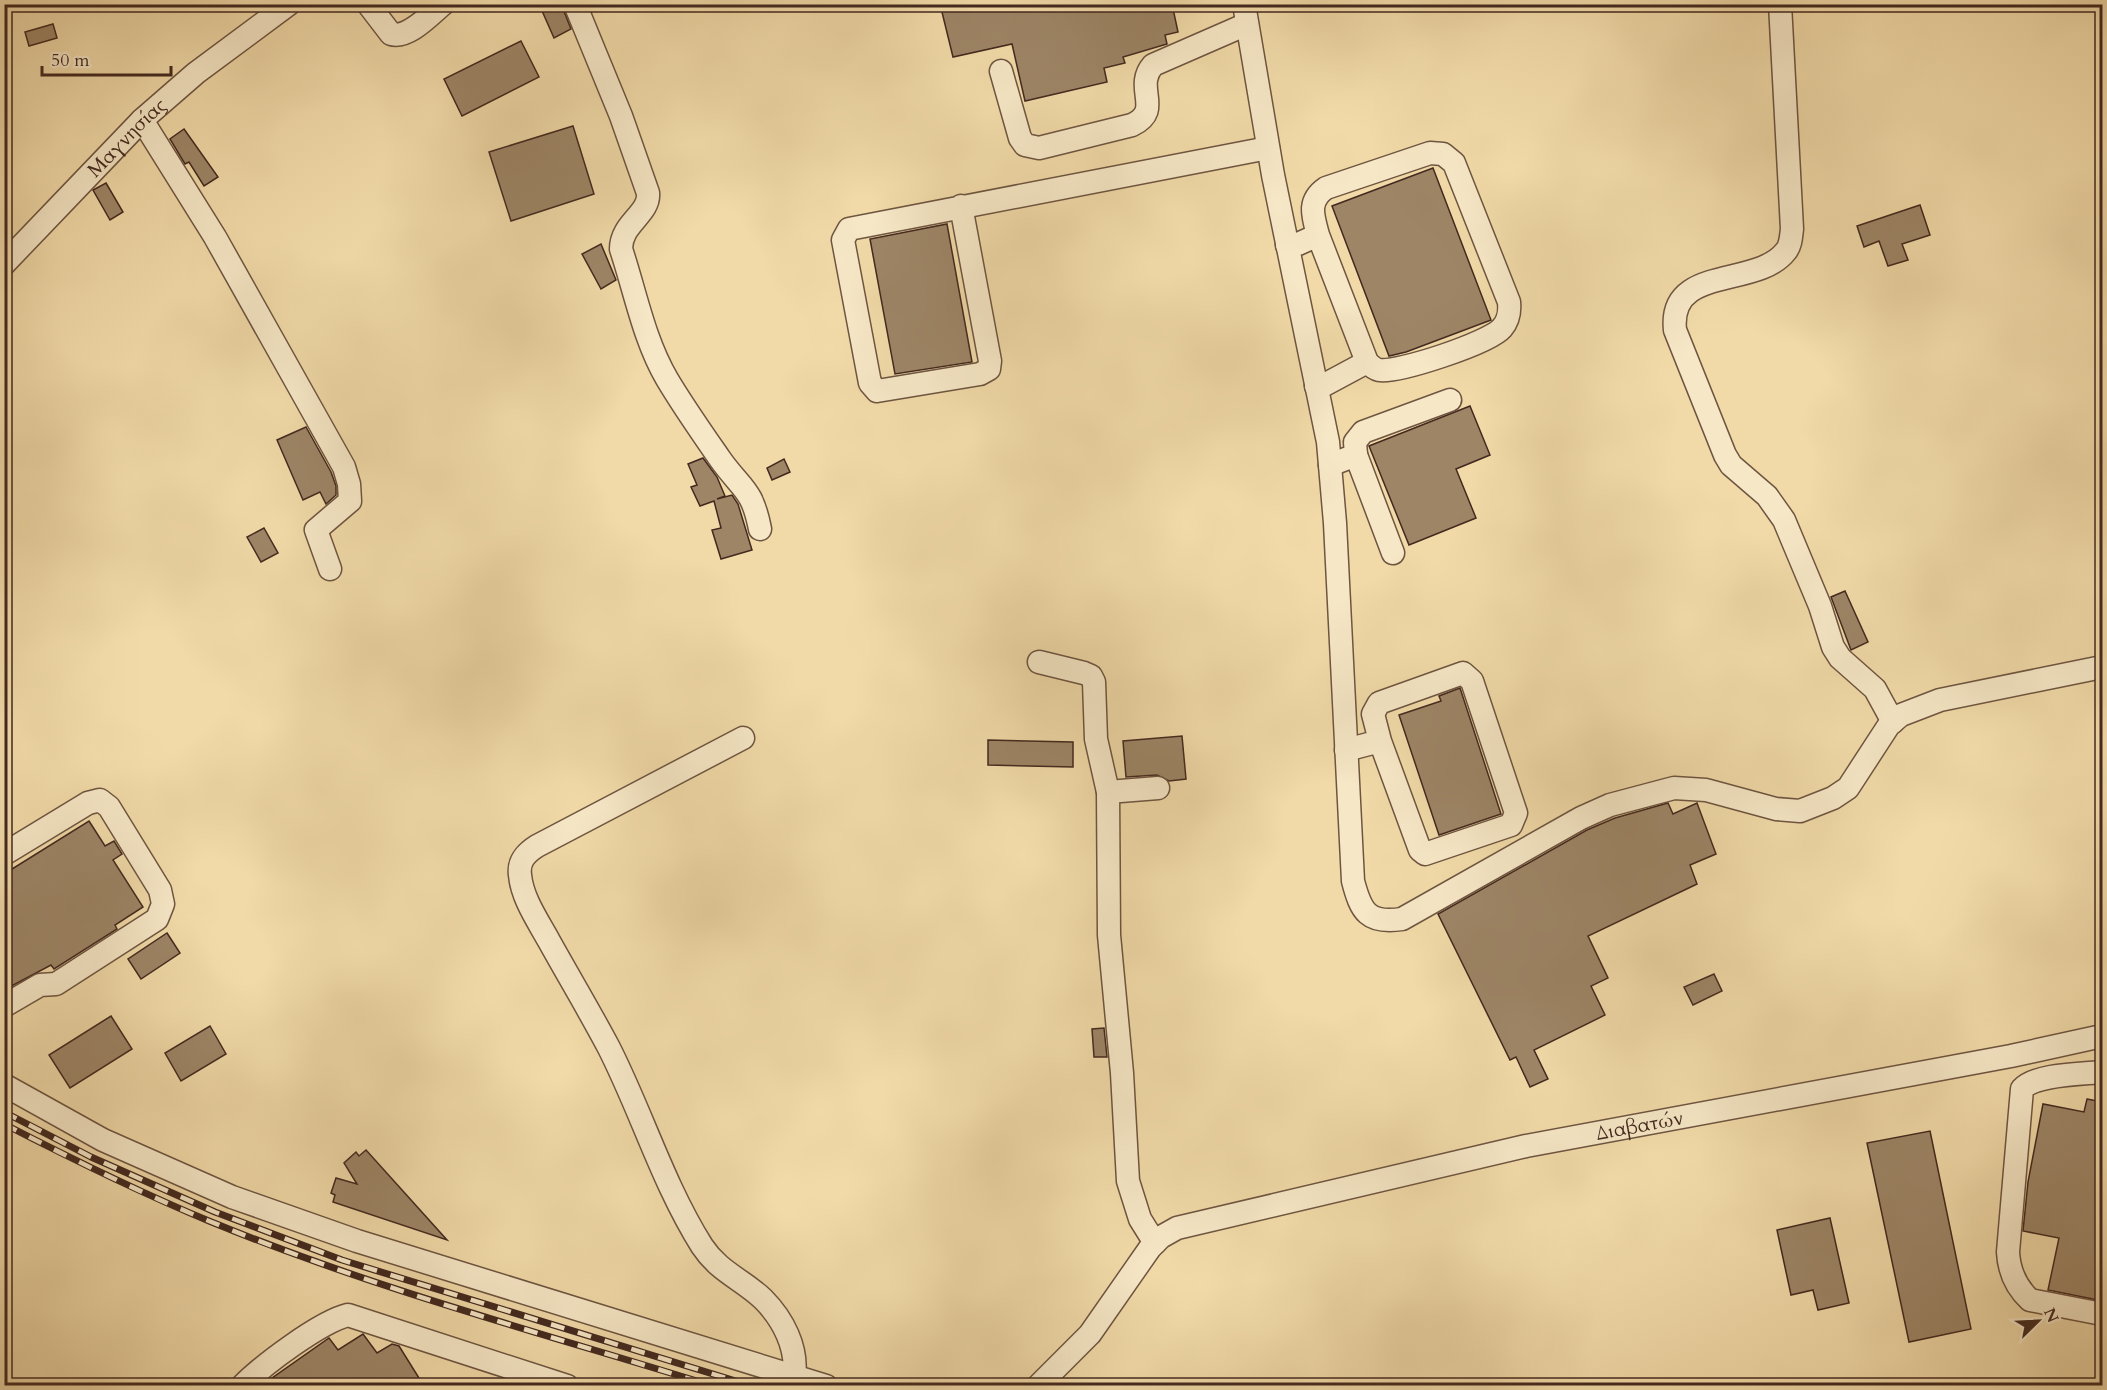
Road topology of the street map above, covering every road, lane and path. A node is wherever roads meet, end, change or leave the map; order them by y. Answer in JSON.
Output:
{"nodes":[{"id":1,"x":289,"y":4,"type":"edge"},
{"id":2,"x":368,"y":4,"type":"edge"},
{"id":3,"x":443,"y":4,"type":"edge"},
{"id":4,"x":575,"y":4,"type":"edge"},
{"id":5,"x":1780,"y":4,"type":"edge"},
{"id":6,"x":1246,"y":14,"type":"edge"},
{"id":7,"x":1001,"y":71,"type":"dead end"},
{"id":8,"x":142,"y":120,"type":"junction"},
{"id":9,"x":1268,"y":148,"type":"junction"},
{"id":10,"x":961,"y":206,"type":"junction"},
{"id":11,"x":1318,"y":235,"type":"junction"},
{"id":12,"x":1287,"y":245,"type":"junction"},
{"id":13,"x":4,"y":264,"type":"edge"},
{"id":14,"x":1367,"y":362,"type":"junction"},
{"id":15,"x":1316,"y":386,"type":"junction"},
{"id":16,"x":1450,"y":400,"type":"dead end"},
{"id":17,"x":1356,"y":455,"type":"junction"},
{"id":18,"x":1330,"y":465,"type":"junction"},
{"id":19,"x":760,"y":529,"type":"dead end"},
{"id":20,"x":1393,"y":553,"type":"dead end"},
{"id":21,"x":330,"y":569,"type":"dead end"},
{"id":22,"x":1039,"y":662,"type":"dead end"},
{"id":23,"x":2103,"y":667,"type":"edge"},
{"id":24,"x":1893,"y":722,"type":"junction"},
{"id":25,"x":743,"y":738,"type":"dead end"},
{"id":26,"x":1380,"y":741,"type":"junction"},
{"id":27,"x":1346,"y":750,"type":"junction"},
{"id":28,"x":1158,"y":788,"type":"dead end"},
{"id":29,"x":1108,"y":792,"type":"junction"},
{"id":30,"x":4,"y":854,"type":"edge"},
{"id":31,"x":4,"y":1006,"type":"edge"},
{"id":32,"x":2103,"y":1036,"type":"edge"},
{"id":33,"x":2103,"y":1072,"type":"edge"},
{"id":34,"x":4,"y":1085,"type":"edge"},
{"id":35,"x":1155,"y":1243,"type":"junction"},
{"id":36,"x":2103,"y":1314,"type":"edge"},
{"id":37,"x":794,"y":1376,"type":"junction"},
{"id":38,"x":242,"y":1386,"type":"edge"},
{"id":39,"x":567,"y":1386,"type":"edge"},
{"id":40,"x":826,"y":1386,"type":"edge"},
{"id":41,"x":1038,"y":1386,"type":"edge"}],
"edges":[{"from":1,"to":8,"type":"street","name":"Μαγνησίας"},
{"from":2,"to":3,"type":"street"},
{"from":4,"to":19,"type":"street"},
{"from":5,"to":24,"type":"street"},
{"from":6,"to":7,"type":"street"},
{"from":6,"to":9,"type":"street"},
{"from":8,"to":13,"type":"street","name":"Μαγνησίας"},
{"from":8,"to":21,"type":"street"},
{"from":9,"to":10,"type":"street"},
{"from":9,"to":12,"type":"street"},
{"from":10,"to":10,"type":"street"},
{"from":11,"to":12,"type":"street"},
{"from":11,"to":14,"type":"street"},
{"from":11,"to":14,"type":"street"},
{"from":12,"to":15,"type":"street"},
{"from":14,"to":15,"type":"street"},
{"from":15,"to":18,"type":"street"},
{"from":16,"to":17,"type":"street"},
{"from":17,"to":18,"type":"street"},
{"from":17,"to":20,"type":"street"},
{"from":18,"to":27,"type":"street"},
{"from":22,"to":29,"type":"street"},
{"from":23,"to":24,"type":"street"},
{"from":24,"to":27,"type":"street"},
{"from":25,"to":37,"type":"street"},
{"from":26,"to":26,"type":"street"},
{"from":26,"to":27,"type":"street"},
{"from":28,"to":29,"type":"street"},
{"from":29,"to":35,"type":"street"},
{"from":30,"to":31,"type":"street"},
{"from":32,"to":35,"type":"street","name":"Διαβατών"},
{"from":33,"to":36,"type":"street"},
{"from":34,"to":37,"type":"street"},
{"from":35,"to":41,"type":"street"},
{"from":37,"to":40,"type":"street"},
{"from":38,"to":39,"type":"street"}]}
